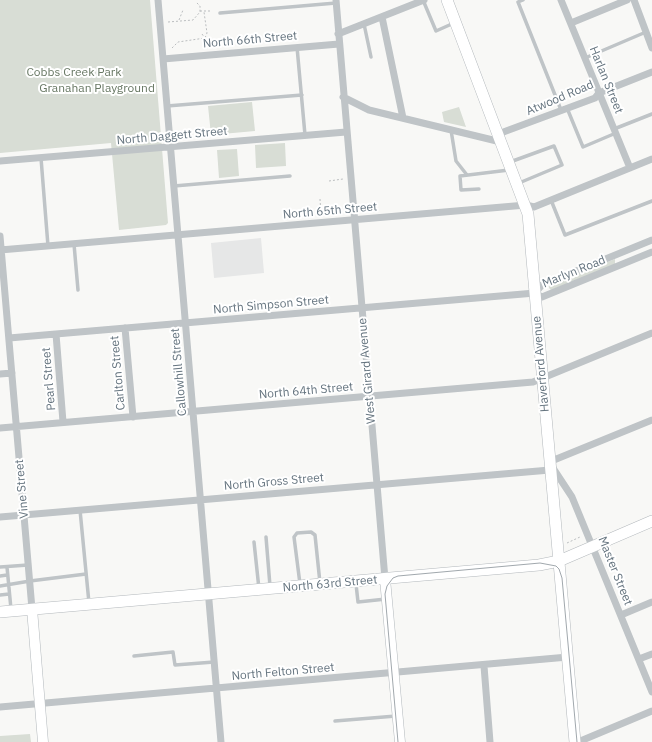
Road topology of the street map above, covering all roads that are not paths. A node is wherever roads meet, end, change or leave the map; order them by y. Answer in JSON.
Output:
{"nodes":[{"id":1,"x":158,"y":0,"type":"edge"},
{"id":2,"x":424,"y":0,"type":"edge"},
{"id":3,"x":447,"y":0,"type":"edge"},
{"id":4,"x":524,"y":0,"type":"edge"},
{"id":5,"x":561,"y":0,"type":"edge"},
{"id":6,"x":627,"y":0,"type":"edge"},
{"id":7,"x":634,"y":0,"type":"edge"},
{"id":8,"x":336,"y":2,"type":"edge"},
{"id":9,"x":220,"y":13,"type":"dead end"},
{"id":10,"x":382,"y":17,"type":"junction"},
{"id":11,"x":455,"y":22,"type":"junction"},
{"id":12,"x":571,"y":23,"type":"junction"},
{"id":13,"x":364,"y":24,"type":"junction"},
{"id":14,"x":648,"y":33,"type":"edge"},
{"id":15,"x":338,"y":34,"type":"junction"},
{"id":16,"x":339,"y":44,"type":"junction"},
{"id":17,"x":297,"y":47,"type":"junction"},
{"id":18,"x":652,"y":48,"type":"edge"},
{"id":19,"x":371,"y":57,"type":"dead end"},
{"id":20,"x":585,"y":58,"type":"junction"},
{"id":21,"x":163,"y":59,"type":"junction"},
{"id":22,"x":652,"y":72,"type":"edge"},
{"id":23,"x":599,"y":93,"type":"junction"},
{"id":24,"x":302,"y":95,"type":"junction"},
{"id":25,"x":343,"y":97,"type":"junction"},
{"id":26,"x":167,"y":106,"type":"junction"},
{"id":27,"x":564,"y":109,"type":"junction"},
{"id":28,"x":652,"y":114,"type":"edge"},
{"id":29,"x":403,"y":118,"type":"junction"},
{"id":30,"x":451,"y":130,"type":"junction"},
{"id":31,"x":615,"y":131,"type":"junction"},
{"id":32,"x":346,"y":132,"type":"junction"},
{"id":33,"x":305,"y":136,"type":"junction"},
{"id":34,"x":499,"y":138,"type":"junction"},
{"id":35,"x":170,"y":147,"type":"junction"},
{"id":36,"x":41,"y":158,"type":"junction"},
{"id":37,"x":652,"y":159,"type":"edge"},
{"id":38,"x":0,"y":161,"type":"edge"},
{"id":39,"x":511,"y":166,"type":"junction"},
{"id":40,"x":630,"y":168,"type":"junction"},
{"id":41,"x":467,"y":175,"type":"junction"},
{"id":42,"x":290,"y":176,"type":"dead end"},
{"id":43,"x":517,"y":184,"type":"junction"},
{"id":44,"x":174,"y":186,"type":"junction"},
{"id":45,"x":479,"y":188,"type":"dead end"},
{"id":46,"x":551,"y":200,"type":"junction"},
{"id":47,"x":652,"y":201,"type":"edge"},
{"id":48,"x":526,"y":205,"type":"junction"},
{"id":49,"x":354,"y":220,"type":"junction"},
{"id":50,"x":178,"y":235,"type":"junction"},
{"id":51,"x":0,"y":236,"type":"edge"},
{"id":52,"x":652,"y":240,"type":"edge"},
{"id":53,"x":74,"y":244,"type":"junction"},
{"id":54,"x":48,"y":246,"type":"junction"},
{"id":55,"x":1,"y":250,"type":"edge"},
{"id":56,"x":652,"y":252,"type":"edge"},
{"id":57,"x":618,"y":254,"type":"junction"},
{"id":58,"x":622,"y":264,"type":"junction"},
{"id":59,"x":78,"y":290,"type":"dead end"},
{"id":60,"x":535,"y":293,"type":"junction"},
{"id":61,"x":361,"y":308,"type":"junction"},
{"id":62,"x":185,"y":323,"type":"junction"},
{"id":63,"x":4,"y":326,"type":"edge"},
{"id":64,"x":125,"y":328,"type":"junction"},
{"id":65,"x":652,"y":333,"type":"edge"},
{"id":66,"x":56,"y":334,"type":"junction"},
{"id":67,"x":9,"y":338,"type":"junction"},
{"id":68,"x":12,"y":373,"type":"junction"},
{"id":69,"x":0,"y":374,"type":"edge"},
{"id":70,"x":542,"y":378,"type":"junction"},
{"id":71,"x":369,"y":397,"type":"junction"},
{"id":72,"x":193,"y":412,"type":"junction"},
{"id":73,"x":133,"y":417,"type":"junction"},
{"id":74,"x":652,"y":420,"type":"edge"},
{"id":75,"x":64,"y":422,"type":"junction"},
{"id":76,"x":16,"y":426,"type":"junction"},
{"id":77,"x":0,"y":428,"type":"edge"},
{"id":78,"x":550,"y":466,"type":"junction"},
{"id":79,"x":376,"y":485,"type":"junction"},
{"id":80,"x":200,"y":500,"type":"junction"},
{"id":81,"x":80,"y":510,"type":"junction"},
{"id":82,"x":24,"y":515,"type":"junction"},
{"id":83,"x":0,"y":517,"type":"edge"},
{"id":84,"x":652,"y":522,"type":"edge"},
{"id":85,"x":266,"y":537,"type":"dead end"},
{"id":86,"x":254,"y":542,"type":"dead end"},
{"id":87,"x":593,"y":546,"type":"junction"},
{"id":88,"x":558,"y":561,"type":"junction"},
{"id":89,"x":28,"y":565,"type":"junction"},
{"id":90,"x":0,"y":567,"type":"edge"},
{"id":91,"x":6,"y":567,"type":"junction"},
{"id":92,"x":86,"y":574,"type":"junction"},
{"id":93,"x":7,"y":575,"type":"junction"},
{"id":94,"x":0,"y":576,"type":"edge"},
{"id":95,"x":385,"y":579,"type":"junction"},
{"id":96,"x":30,"y":581,"type":"junction"},
{"id":97,"x":356,"y":582,"type":"junction"},
{"id":98,"x":320,"y":585,"type":"junction"},
{"id":99,"x":0,"y":586,"type":"edge"},
{"id":100,"x":8,"y":586,"type":"junction"},
{"id":101,"x":300,"y":586,"type":"junction"},
{"id":102,"x":271,"y":589,"type":"junction"},
{"id":103,"x":259,"y":590,"type":"junction"},
{"id":104,"x":9,"y":594,"type":"junction"},
{"id":105,"x":208,"y":594,"type":"junction"},
{"id":106,"x":0,"y":595,"type":"edge"},
{"id":107,"x":387,"y":598,"type":"junction"},
{"id":108,"x":652,"y":602,"type":"edge"},
{"id":109,"x":89,"y":604,"type":"junction"},
{"id":110,"x":32,"y":609,"type":"junction"},
{"id":111,"x":5,"y":611,"type":"edge"},
{"id":112,"x":621,"y":615,"type":"junction"},
{"id":113,"x":652,"y":654,"type":"edge"},
{"id":114,"x":134,"y":656,"type":"dead end"},
{"id":115,"x":568,"y":657,"type":"junction"},
{"id":116,"x":639,"y":659,"type":"junction"},
{"id":117,"x":214,"y":662,"type":"junction"},
{"id":118,"x":484,"y":666,"type":"junction"},
{"id":119,"x":394,"y":673,"type":"junction"},
{"id":120,"x":216,"y":689,"type":"junction"},
{"id":121,"x":652,"y":692,"type":"edge"},
{"id":122,"x":40,"y":704,"type":"junction"},
{"id":123,"x":0,"y":707,"type":"edge"},
{"id":124,"x":652,"y":711,"type":"edge"},
{"id":125,"x":397,"y":716,"type":"junction"},
{"id":126,"x":335,"y":722,"type":"dead end"},
{"id":127,"x":43,"y":742,"type":"edge"},
{"id":128,"x":221,"y":742,"type":"edge"},
{"id":129,"x":400,"y":742,"type":"edge"},
{"id":130,"x":490,"y":742,"type":"edge"},
{"id":131,"x":576,"y":742,"type":"edge"}],
"edges":[{"from":1,"to":21,"type":"street","name":"Callowhill Street"},
{"from":2,"to":10,"type":"street"},
{"from":2,"to":11,"type":"lane"},
{"from":3,"to":11,"type":"main road","name":"Haverford Avenue"},
{"from":4,"to":27,"type":"lane"},
{"from":5,"to":12,"type":"street","name":"Harlan Street"},
{"from":6,"to":12,"type":"street"},
{"from":7,"to":14,"type":"street"},
{"from":8,"to":9,"type":"lane"},
{"from":8,"to":15,"type":"street","name":"West Girard Avenue"},
{"from":10,"to":13,"type":"street"},
{"from":10,"to":29,"type":"street"},
{"from":11,"to":34,"type":"main road","name":"Haverford Avenue"},
{"from":12,"to":20,"type":"street","name":"Harlan Street"},
{"from":13,"to":15,"type":"street"},
{"from":13,"to":19,"type":"lane"},
{"from":14,"to":18,"type":"street"},
{"from":14,"to":20,"type":"lane"},
{"from":15,"to":16,"type":"street","name":"West Girard Avenue"},
{"from":16,"to":17,"type":"street","name":"North 66th Street"},
{"from":16,"to":25,"type":"street","name":"West Girard Avenue"},
{"from":17,"to":21,"type":"street","name":"North 66th Street"},
{"from":17,"to":24,"type":"lane"},
{"from":20,"to":23,"type":"street","name":"Harlan Street"},
{"from":21,"to":26,"type":"street","name":"Callowhill Street"},
{"from":22,"to":23,"type":"street","name":"Atwood Road"},
{"from":23,"to":27,"type":"street","name":"Atwood Road"},
{"from":23,"to":31,"type":"street","name":"Harlan Street"},
{"from":24,"to":26,"type":"lane"},
{"from":24,"to":33,"type":"lane"},
{"from":25,"to":29,"type":"street"},
{"from":25,"to":32,"type":"street","name":"West Girard Avenue"},
{"from":26,"to":35,"type":"street","name":"Callowhill Street"},
{"from":27,"to":31,"type":"lane"},
{"from":27,"to":34,"type":"street","name":"Atwood Road"},
{"from":28,"to":31,"type":"lane"},
{"from":29,"to":30,"type":"street"},
{"from":30,"to":34,"type":"street"},
{"from":30,"to":41,"type":"lane"},
{"from":31,"to":40,"type":"street","name":"Harlan Street"},
{"from":32,"to":33,"type":"street","name":"North Daggett Street"},
{"from":32,"to":49,"type":"street","name":"West Girard Avenue"},
{"from":33,"to":35,"type":"street","name":"North Daggett Street"},
{"from":34,"to":39,"type":"main road","name":"Haverford Avenue"},
{"from":35,"to":36,"type":"street","name":"North Daggett Street"},
{"from":35,"to":44,"type":"street","name":"Callowhill Street"},
{"from":36,"to":38,"type":"street","name":"North Daggett Street"},
{"from":36,"to":54,"type":"lane"},
{"from":37,"to":40,"type":"street","name":"North 65th Street"},
{"from":39,"to":41,"type":"lane"},
{"from":39,"to":43,"type":"main road","name":"Haverford Avenue"},
{"from":39,"to":43,"type":"lane"},
{"from":40,"to":46,"type":"street","name":"North 65th Street"},
{"from":41,"to":45,"type":"lane"},
{"from":42,"to":44,"type":"lane"},
{"from":43,"to":48,"type":"main road","name":"Haverford Avenue"},
{"from":44,"to":50,"type":"street","name":"Callowhill Street"},
{"from":46,"to":47,"type":"lane"},
{"from":46,"to":48,"type":"street","name":"North 65th Street"},
{"from":48,"to":49,"type":"street","name":"North 65th Street"},
{"from":48,"to":60,"type":"main road","name":"Haverford Avenue"},
{"from":49,"to":50,"type":"street","name":"North 65th Street"},
{"from":49,"to":61,"type":"street","name":"West Girard Avenue"},
{"from":50,"to":53,"type":"street","name":"North 65th Street"},
{"from":50,"to":62,"type":"street","name":"Callowhill Street"},
{"from":51,"to":55,"type":"street","name":"Vine Street"},
{"from":52,"to":57,"type":"street","name":"Marlyn Road"},
{"from":53,"to":54,"type":"street","name":"North 65th Street"},
{"from":53,"to":59,"type":"lane"},
{"from":54,"to":55,"type":"street","name":"North 65th Street"},
{"from":55,"to":63,"type":"street","name":"Vine Street"},
{"from":56,"to":58,"type":"street","name":"Marlyn Road"},
{"from":57,"to":58,"type":"street"},
{"from":57,"to":60,"type":"street","name":"Marlyn Road"},
{"from":58,"to":60,"type":"street","name":"Marlyn Road"},
{"from":60,"to":61,"type":"street","name":"North Simpson Street"},
{"from":60,"to":70,"type":"main road","name":"Haverford Avenue"},
{"from":61,"to":62,"type":"street","name":"North Simpson Street"},
{"from":61,"to":71,"type":"street","name":"West Girard Avenue"},
{"from":62,"to":64,"type":"street","name":"North Simpson Street"},
{"from":62,"to":72,"type":"street","name":"Callowhill Street"},
{"from":63,"to":67,"type":"street","name":"Vine Street"},
{"from":64,"to":66,"type":"street","name":"North Simpson Street"},
{"from":64,"to":73,"type":"street","name":"Carlton Street"},
{"from":65,"to":70,"type":"street","name":"North 64th Street"},
{"from":66,"to":67,"type":"street","name":"North Simpson Street"},
{"from":66,"to":75,"type":"street","name":"Pearl Street"},
{"from":67,"to":68,"type":"street","name":"Vine Street"},
{"from":68,"to":69,"type":"street"},
{"from":68,"to":76,"type":"street","name":"Vine Street"},
{"from":70,"to":71,"type":"street","name":"North 64th Street"},
{"from":70,"to":78,"type":"main road","name":"Haverford Avenue"},
{"from":71,"to":72,"type":"street","name":"North 64th Street"},
{"from":71,"to":79,"type":"street","name":"West Girard Avenue"},
{"from":72,"to":73,"type":"street","name":"North 64th Street"},
{"from":72,"to":80,"type":"street","name":"Callowhill Street"},
{"from":73,"to":75,"type":"street","name":"North 64th Street"},
{"from":74,"to":78,"type":"street","name":"North Gross Street"},
{"from":75,"to":76,"type":"street","name":"North 64th Street"},
{"from":76,"to":77,"type":"street","name":"North 64th Street"},
{"from":76,"to":82,"type":"street","name":"Vine Street"},
{"from":78,"to":79,"type":"street","name":"North Gross Street"},
{"from":78,"to":87,"type":"street","name":"Master Street"},
{"from":78,"to":88,"type":"main road","name":"Haverford Avenue"},
{"from":79,"to":80,"type":"street","name":"North Gross Street"},
{"from":79,"to":95,"type":"street","name":"West Girard Avenue"},
{"from":80,"to":81,"type":"street","name":"North Gross Street"},
{"from":80,"to":105,"type":"street","name":"Callowhill Street"},
{"from":81,"to":82,"type":"street","name":"North Gross Street"},
{"from":81,"to":92,"type":"lane"},
{"from":82,"to":83,"type":"street","name":"North Gross Street"},
{"from":82,"to":89,"type":"street","name":"Vine Street"},
{"from":84,"to":87,"type":"main road","name":"North 63rd Street"},
{"from":85,"to":102,"type":"lane"},
{"from":86,"to":103,"type":"lane"},
{"from":87,"to":88,"type":"main road","name":"North 63rd Street"},
{"from":87,"to":112,"type":"street","name":"Master Street"},
{"from":88,"to":95,"type":"main road","name":"North 63rd Street"},
{"from":88,"to":115,"type":"main road","name":"Haverford Avenue"},
{"from":89,"to":91,"type":"lane"},
{"from":89,"to":96,"type":"street","name":"Vine Street"},
{"from":90,"to":91,"type":"lane"},
{"from":91,"to":93,"type":"lane"},
{"from":92,"to":96,"type":"lane"},
{"from":92,"to":109,"type":"lane"},
{"from":93,"to":94,"type":"lane"},
{"from":93,"to":100,"type":"lane"},
{"from":95,"to":97,"type":"main road","name":"North 63rd Street"},
{"from":95,"to":107,"type":"street","name":"West Girard Avenue"},
{"from":96,"to":100,"type":"lane"},
{"from":96,"to":110,"type":"street","name":"Vine Street"},
{"from":97,"to":98,"type":"main road","name":"North 63rd Street"},
{"from":97,"to":107,"type":"lane"},
{"from":98,"to":101,"type":"main road","name":"North 63rd Street"},
{"from":98,"to":101,"type":"lane"},
{"from":99,"to":100,"type":"lane"},
{"from":100,"to":104,"type":"lane"},
{"from":101,"to":102,"type":"main road","name":"North 63rd Street"},
{"from":102,"to":103,"type":"main road","name":"North 63rd Street"},
{"from":103,"to":105,"type":"main road","name":"North 63rd Street"},
{"from":104,"to":106,"type":"lane"},
{"from":104,"to":111,"type":"lane"},
{"from":105,"to":109,"type":"main road","name":"North 63rd Street"},
{"from":105,"to":117,"type":"street","name":"Callowhill Street"},
{"from":107,"to":119,"type":"street","name":"West Girard Avenue"},
{"from":108,"to":112,"type":"street"},
{"from":109,"to":110,"type":"main road","name":"North 63rd Street"},
{"from":110,"to":111,"type":"main road","name":"North 63rd Street"},
{"from":110,"to":122,"type":"street","name":"Vine Street"},
{"from":112,"to":116,"type":"street","name":"Master Street"},
{"from":113,"to":116,"type":"street"},
{"from":114,"to":117,"type":"lane"},
{"from":115,"to":118,"type":"street","name":"North Felton Street"},
{"from":115,"to":131,"type":"main road","name":"Haverford Avenue"},
{"from":116,"to":121,"type":"street","name":"Master Street"},
{"from":117,"to":120,"type":"street","name":"Callowhill Street"},
{"from":118,"to":119,"type":"street","name":"North Felton Street"},
{"from":118,"to":130,"type":"street"},
{"from":119,"to":120,"type":"street","name":"North Felton Street"},
{"from":119,"to":125,"type":"street","name":"West Girard Avenue"},
{"from":120,"to":122,"type":"street","name":"North Felton Street"},
{"from":120,"to":128,"type":"street","name":"Callowhill Street"},
{"from":122,"to":123,"type":"street","name":"North Felton Street"},
{"from":122,"to":127,"type":"street","name":"Vine Street"},
{"from":124,"to":131,"type":"street"},
{"from":125,"to":126,"type":"lane"},
{"from":125,"to":129,"type":"street","name":"West Girard Avenue"}]}
